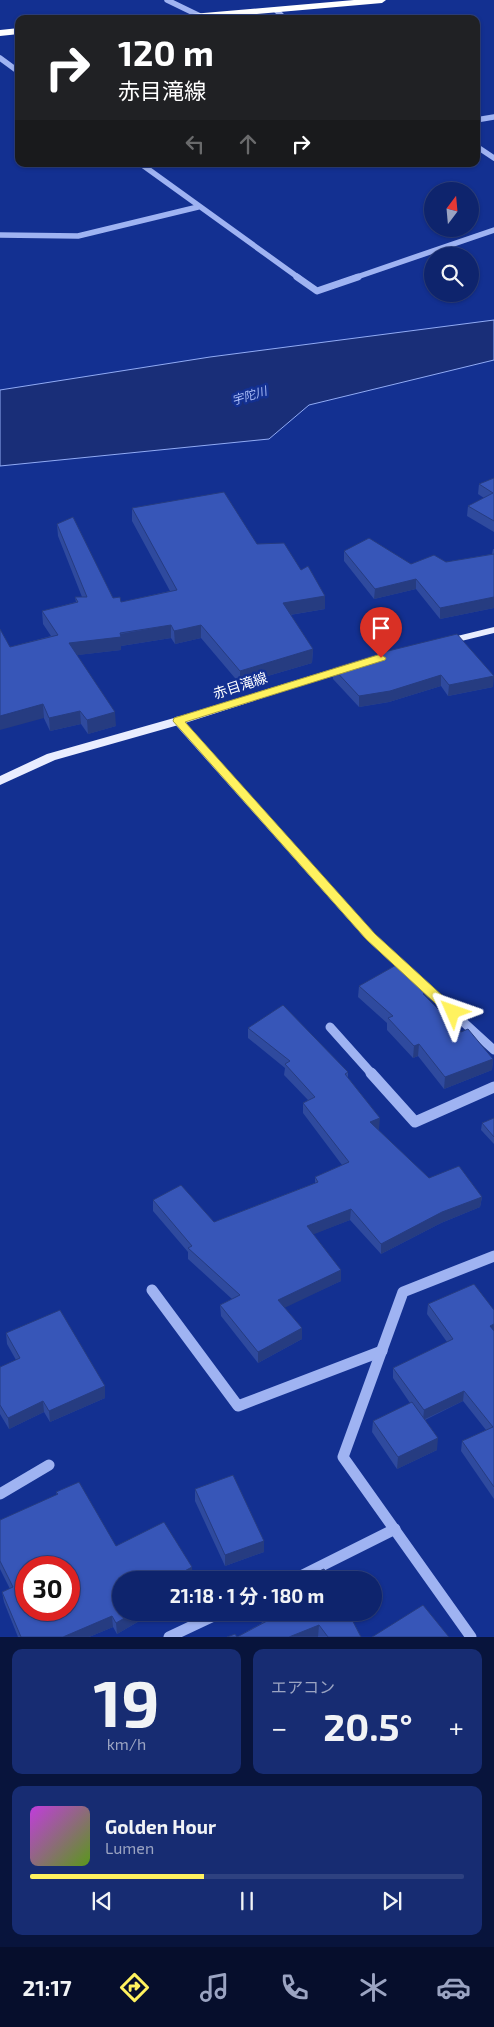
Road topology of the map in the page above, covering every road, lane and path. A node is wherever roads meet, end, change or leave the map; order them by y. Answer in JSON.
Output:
{"nodes":[{"id":1,"x":167,"y":0,"type":"edge"},
{"id":2,"x":382,"y":0,"type":"edge"},
{"id":3,"x":276,"y":10,"type":"junction"},
{"id":4,"x":198,"y":15,"type":"edge"},
{"id":5,"x":213,"y":15,"type":"edge"},
{"id":6,"x":281,"y":15,"type":"edge"},
{"id":7,"x":15,"y":31,"type":"edge"},
{"id":8,"x":0,"y":33,"type":"edge"},
{"id":9,"x":0,"y":58,"type":"edge"},
{"id":10,"x":15,"y":69,"type":"edge"},
{"id":11,"x":494,"y":116,"type":"edge"},
{"id":12,"x":480,"y":119,"type":"edge"},
{"id":13,"x":480,"y":149,"type":"edge"},
{"id":14,"x":494,"y":158,"type":"edge"},
{"id":15,"x":145,"y":167,"type":"edge"},
{"id":16,"x":198,"y":207,"type":"junction"},
{"id":17,"x":494,"y":230,"type":"edge"},
{"id":18,"x":0,"y":235,"type":"edge"},
{"id":19,"x":494,"y":630,"type":"edge"},
{"id":20,"x":438,"y":644,"type":"edge"},
{"id":21,"x":362,"y":662,"type":"edge"},
{"id":22,"x":178,"y":721,"type":"junction"},
{"id":23,"x":0,"y":781,"type":"edge"},
{"id":24,"x":330,"y":1027,"type":"dead end"},
{"id":25,"x":494,"y":1050,"type":"edge"},
{"id":26,"x":494,"y":1087,"type":"edge"},
{"id":27,"x":494,"y":1256,"type":"edge"},
{"id":28,"x":152,"y":1290,"type":"dead end"},
{"id":29,"x":382,"y":1351,"type":"junction"},
{"id":30,"x":49,"y":1465,"type":"dead end"},
{"id":31,"x":0,"y":1494,"type":"edge"},
{"id":32,"x":394,"y":1530,"type":"junction"},
{"id":33,"x":311,"y":1571,"type":"edge"},
{"id":34,"x":203,"y":1621,"type":"edge"},
{"id":35,"x":168,"y":1637,"type":"edge"},
{"id":36,"x":471,"y":1637,"type":"edge"}],
"edges":[{"from":1,"to":4,"type":"street"},
{"from":2,"to":3,"type":"highway"},
{"from":3,"to":5,"type":"highway"},
{"from":3,"to":6,"type":"street"},
{"from":7,"to":8,"type":"highway"},
{"from":9,"to":10,"type":"street"},
{"from":11,"to":12,"type":"street"},
{"from":13,"to":14,"type":"street"},
{"from":15,"to":16,"type":"street"},
{"from":16,"to":17,"type":"street"},
{"from":16,"to":18,"type":"street"},
{"from":19,"to":20,"type":"main road"},
{"from":21,"to":22,"type":"main road","name":"赤目滝線"},
{"from":22,"to":23,"type":"main road","name":"赤目滝線"},
{"from":22,"to":25,"type":"street"},
{"from":24,"to":26,"type":"street"},
{"from":27,"to":29,"type":"street"},
{"from":28,"to":29,"type":"street"},
{"from":29,"to":32,"type":"street"},
{"from":30,"to":31,"type":"street"},
{"from":32,"to":33,"type":"street"},
{"from":32,"to":36,"type":"street"},
{"from":34,"to":35,"type":"street"}]}
